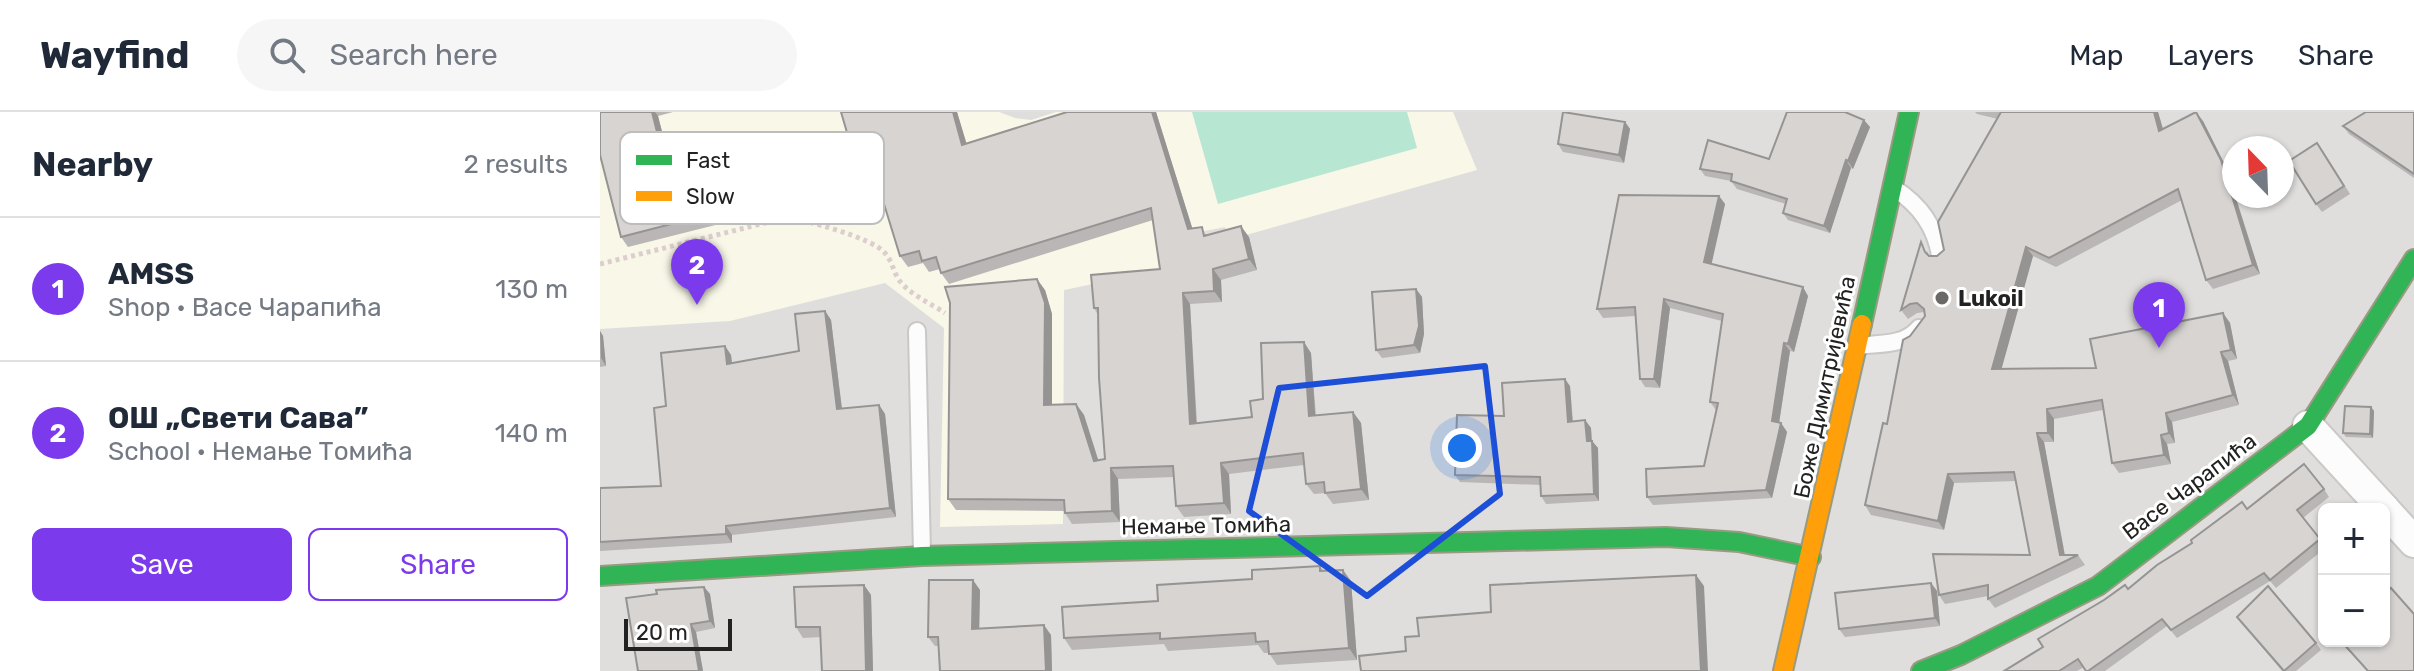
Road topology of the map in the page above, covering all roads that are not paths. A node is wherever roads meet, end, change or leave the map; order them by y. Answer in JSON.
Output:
{"nodes":[{"id":1,"x":1909,"y":112,"type":"edge"},
{"id":2,"x":1891,"y":187,"type":"junction"},
{"id":3,"x":1940,"y":255,"type":"edge"},
{"id":4,"x":2414,"y":259,"type":"edge"},
{"id":5,"x":1921,"y":323,"type":"edge"},
{"id":6,"x":917,"y":331,"type":"dead end"},
{"id":7,"x":1857,"y":346,"type":"junction"},
{"id":8,"x":2308,"y":426,"type":"junction"},
{"id":9,"x":2379,"y":503,"type":"edge"},
{"id":10,"x":2390,"y":516,"type":"edge"},
{"id":11,"x":2414,"y":542,"type":"edge"},
{"id":12,"x":922,"y":556,"type":"junction"},
{"id":13,"x":1811,"y":557,"type":"junction"},
{"id":14,"x":600,"y":576,"type":"edge"},
{"id":15,"x":1783,"y":671,"type":"edge"},
{"id":16,"x":1921,"y":671,"type":"edge"}],
"edges":[{"from":1,"to":2,"type":"street","name":"Боже Димитријевића"},
{"from":2,"to":3,"type":"lane"},
{"from":2,"to":7,"type":"street","name":"Боже Димитријевића"},
{"from":4,"to":8,"type":"street","name":"Васе Чарапића"},
{"from":5,"to":7,"type":"lane"},
{"from":6,"to":12,"type":"lane"},
{"from":7,"to":13,"type":"street","name":"Боже Димитријевића"},
{"from":8,"to":9,"type":"street"},
{"from":8,"to":16,"type":"street","name":"Васе Чарапића"},
{"from":10,"to":11,"type":"street"},
{"from":12,"to":13,"type":"street","name":"Немање Томића"},
{"from":12,"to":14,"type":"street","name":"Немање Томића"},
{"from":13,"to":15,"type":"street","name":"Боже Димитријевића"}]}
